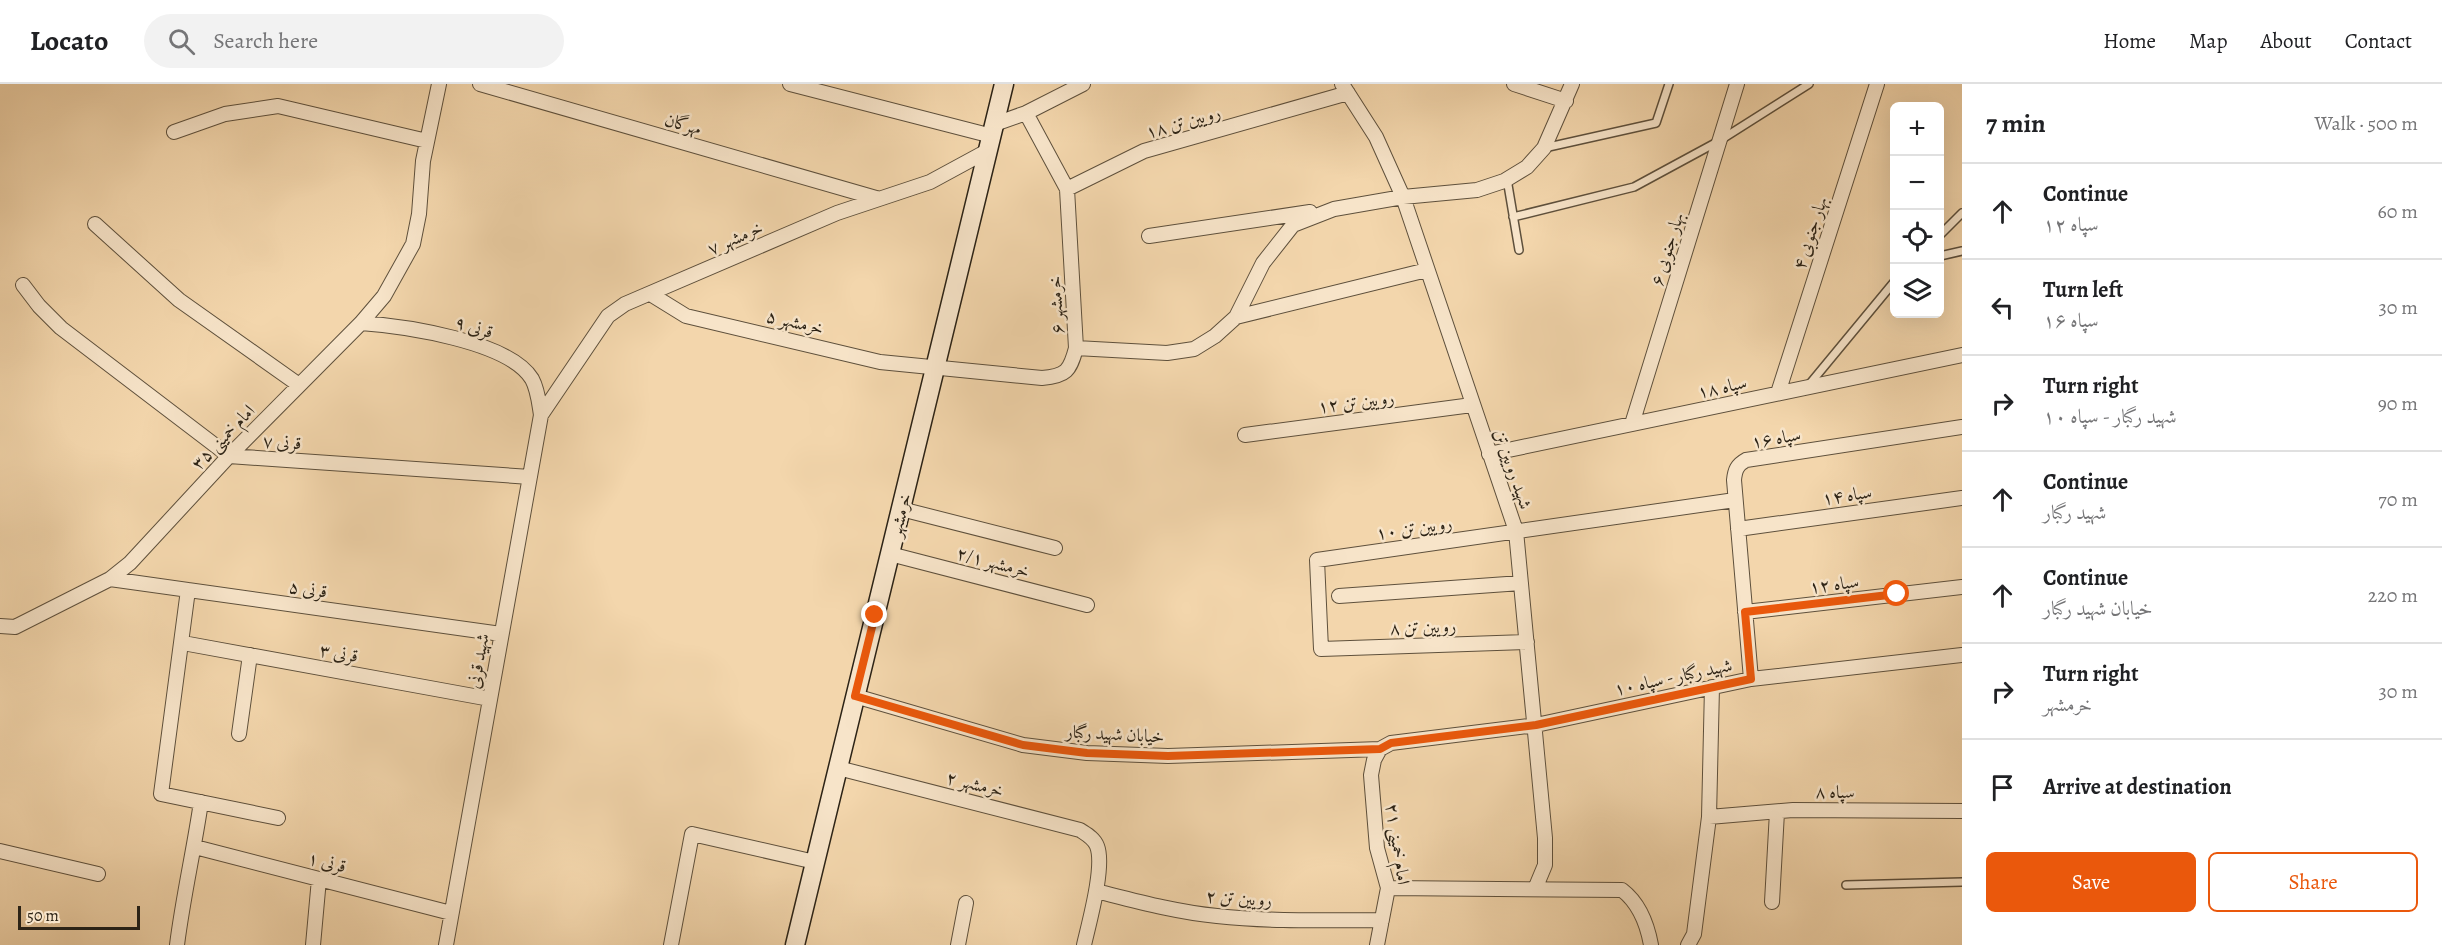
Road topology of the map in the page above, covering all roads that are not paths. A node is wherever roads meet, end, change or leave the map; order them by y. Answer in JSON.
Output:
{"nodes":[{"id":1,"x":439,"y":84,"type":"edge"},
{"id":2,"x":480,"y":84,"type":"edge"},
{"id":3,"x":790,"y":84,"type":"edge"},
{"id":4,"x":1004,"y":84,"type":"edge"},
{"id":5,"x":1083,"y":84,"type":"edge"},
{"id":6,"x":1514,"y":84,"type":"edge"},
{"id":7,"x":1572,"y":84,"type":"edge"},
{"id":8,"x":1669,"y":84,"type":"edge"},
{"id":9,"x":1737,"y":84,"type":"edge"},
{"id":10,"x":1809,"y":84,"type":"edge"},
{"id":11,"x":1877,"y":84,"type":"edge"},
{"id":12,"x":1345,"y":88,"type":"edge"},
{"id":13,"x":1566,"y":101,"type":"junction"},
{"id":14,"x":1026,"y":113,"type":"junction"},
{"id":15,"x":174,"y":132,"type":"dead end"},
{"id":16,"x":992,"y":136,"type":"junction"},
{"id":17,"x":427,"y":141,"type":"junction"},
{"id":18,"x":1719,"y":141,"type":"junction"},
{"id":19,"x":1544,"y":148,"type":"junction"},
{"id":20,"x":1507,"y":179,"type":"junction"},
{"id":21,"x":1067,"y":189,"type":"junction"},
{"id":22,"x":1403,"y":197,"type":"junction"},
{"id":23,"x":876,"y":198,"type":"junction"},
{"id":24,"x":1334,"y":209,"type":"junction"},
{"id":25,"x":1962,"y":213,"type":"edge"},
{"id":26,"x":1513,"y":217,"type":"junction"},
{"id":27,"x":95,"y":224,"type":"dead end"},
{"id":28,"x":1944,"y":231,"type":"edge"},
{"id":29,"x":1149,"y":236,"type":"dead end"},
{"id":30,"x":1519,"y":250,"type":"dead end"},
{"id":31,"x":1962,"y":251,"type":"edge"},
{"id":32,"x":1944,"y":255,"type":"edge"},
{"id":33,"x":1427,"y":270,"type":"junction"},
{"id":34,"x":23,"y":285,"type":"dead end"},
{"id":35,"x":1890,"y":287,"type":"edge"},
{"id":36,"x":652,"y":295,"type":"junction"},
{"id":37,"x":1236,"y":317,"type":"junction"},
{"id":38,"x":361,"y":323,"type":"junction"},
{"id":39,"x":1076,"y":348,"type":"junction"},
{"id":40,"x":1962,"y":355,"type":"edge"},
{"id":41,"x":935,"y":368,"type":"junction"},
{"id":42,"x":299,"y":385,"type":"junction"},
{"id":43,"x":1807,"y":387,"type":"junction"},
{"id":44,"x":1778,"y":393,"type":"junction"},
{"id":45,"x":1472,"y":405,"type":"junction"},
{"id":46,"x":540,"y":415,"type":"junction"},
{"id":47,"x":1632,"y":424,"type":"junction"},
{"id":48,"x":1962,"y":428,"type":"edge"},
{"id":49,"x":1245,"y":435,"type":"dead end"},
{"id":50,"x":1488,"y":454,"type":"junction"},
{"id":51,"x":229,"y":456,"type":"junction"},
{"id":52,"x":530,"y":477,"type":"junction"},
{"id":53,"x":1962,"y":498,"type":"edge"},
{"id":54,"x":1736,"y":500,"type":"junction"},
{"id":55,"x":901,"y":509,"type":"junction"},
{"id":56,"x":1738,"y":528,"type":"junction"},
{"id":57,"x":1516,"y":531,"type":"junction"},
{"id":58,"x":1055,"y":548,"type":"dead end"},
{"id":59,"x":890,"y":554,"type":"junction"},
{"id":60,"x":110,"y":579,"type":"junction"},
{"id":61,"x":1521,"y":584,"type":"junction"},
{"id":62,"x":1962,"y":587,"type":"edge"},
{"id":63,"x":188,"y":590,"type":"junction"},
{"id":64,"x":1339,"y":596,"type":"dead end"},
{"id":65,"x":1087,"y":605,"type":"dead end"},
{"id":66,"x":1745,"y":612,"type":"junction"},
{"id":67,"x":0,"y":626,"type":"edge"},
{"id":68,"x":501,"y":634,"type":"junction"},
{"id":69,"x":1527,"y":642,"type":"junction"},
{"id":70,"x":183,"y":643,"type":"junction"},
{"id":71,"x":1321,"y":649,"type":"joint"},
{"id":72,"x":250,"y":655,"type":"junction"},
{"id":73,"x":1962,"y":655,"type":"edge"},
{"id":74,"x":1751,"y":679,"type":"junction"},
{"id":75,"x":1712,"y":687,"type":"junction"},
{"id":76,"x":855,"y":696,"type":"junction"},
{"id":77,"x":490,"y":699,"type":"junction"},
{"id":78,"x":1536,"y":725,"type":"junction"},
{"id":79,"x":239,"y":734,"type":"dead end"},
{"id":80,"x":1380,"y":749,"type":"junction"},
{"id":81,"x":838,"y":768,"type":"junction"},
{"id":82,"x":201,"y":802,"type":"junction"},
{"id":83,"x":1962,"y":811,"type":"edge"},
{"id":84,"x":1777,"y":812,"type":"junction"},
{"id":85,"x":1709,"y":817,"type":"junction"},
{"id":86,"x":278,"y":818,"type":"dead end"},
{"id":87,"x":195,"y":847,"type":"junction"},
{"id":88,"x":0,"y":851,"type":"edge"},
{"id":89,"x":815,"y":862,"type":"junction"},
{"id":90,"x":98,"y":874,"type":"dead end"},
{"id":91,"x":319,"y":879,"type":"junction"},
{"id":92,"x":1962,"y":882,"type":"edge"},
{"id":93,"x":1846,"y":885,"type":"dead end"},
{"id":94,"x":1388,"y":888,"type":"junction"},
{"id":95,"x":1535,"y":889,"type":"junction"},
{"id":96,"x":1096,"y":891,"type":"junction"},
{"id":97,"x":1772,"y":902,"type":"dead end"},
{"id":98,"x":966,"y":903,"type":"dead end"},
{"id":99,"x":451,"y":913,"type":"junction"},
{"id":100,"x":1382,"y":920,"type":"junction"},
{"id":101,"x":177,"y":945,"type":"edge"},
{"id":102,"x":313,"y":945,"type":"edge"},
{"id":103,"x":446,"y":945,"type":"edge"},
{"id":104,"x":671,"y":945,"type":"edge"},
{"id":105,"x":795,"y":945,"type":"edge"},
{"id":106,"x":958,"y":945,"type":"edge"},
{"id":107,"x":1084,"y":945,"type":"edge"},
{"id":108,"x":1377,"y":945,"type":"edge"},
{"id":109,"x":1651,"y":945,"type":"edge"},
{"id":110,"x":1688,"y":945,"type":"edge"}],
"edges":[{"from":1,"to":17,"type":"street"},
{"from":2,"to":23,"type":"street","name":"مهرگان"},
{"from":3,"to":16,"type":"street"},
{"from":4,"to":16,"type":"street","name":"خرمشهر"},
{"from":5,"to":14,"type":"street","name":"خرمشهر ۷"},
{"from":6,"to":13,"type":"street"},
{"from":7,"to":13,"type":"street"},
{"from":8,"to":19,"type":"lane"},
{"from":9,"to":18,"type":"street","name":"بهار جنوبی ۶"},
{"from":10,"to":18,"type":"lane"},
{"from":11,"to":44,"type":"street","name":"بهار جنوبی ۴"},
{"from":12,"to":21,"type":"street","name":"رویین تن ۱۸"},
{"from":12,"to":22,"type":"street","name":"شهید رویین تن"},
{"from":13,"to":19,"type":"street"},
{"from":14,"to":16,"type":"street","name":"خرمشهر ۷"},
{"from":14,"to":21,"type":"street","name":"خرمشهر ۶"},
{"from":15,"to":17,"type":"street"},
{"from":16,"to":23,"type":"street","name":"خرمشهر ۷"},
{"from":16,"to":41,"type":"street","name":"خرمشهر"},
{"from":17,"to":38,"type":"street","name":"امام خمینی ۳۵"},
{"from":18,"to":26,"type":"lane"},
{"from":18,"to":47,"type":"street","name":"بهار جنوبی ۶"},
{"from":19,"to":20,"type":"street"},
{"from":20,"to":22,"type":"street"},
{"from":20,"to":26,"type":"lane"},
{"from":21,"to":39,"type":"street","name":"خرمشهر ۶"},
{"from":22,"to":24,"type":"street"},
{"from":22,"to":33,"type":"street","name":"شهید رویین تن"},
{"from":23,"to":36,"type":"street","name":"خرمشهر ۷"},
{"from":24,"to":29,"type":"street"},
{"from":24,"to":37,"type":"street"},
{"from":25,"to":28,"type":"lane"},
{"from":26,"to":30,"type":"lane"},
{"from":27,"to":42,"type":"street"},
{"from":31,"to":32,"type":"lane"},
{"from":33,"to":37,"type":"street"},
{"from":33,"to":45,"type":"street","name":"شهید رویین تن"},
{"from":34,"to":51,"type":"street"},
{"from":35,"to":43,"type":"lane"},
{"from":36,"to":41,"type":"street","name":"خرمشهر ۵"},
{"from":36,"to":46,"type":"street","name":"خرمشهر ۷"},
{"from":37,"to":39,"type":"street"},
{"from":38,"to":42,"type":"street","name":"امام خمینی ۳۵"},
{"from":38,"to":46,"type":"street","name":"قرنی ۹"},
{"from":39,"to":41,"type":"street","name":"خرمشهر ۶"},
{"from":40,"to":43,"type":"street","name":"سپاه ۱۸"},
{"from":41,"to":55,"type":"street","name":"خرمشهر"},
{"from":42,"to":51,"type":"street","name":"امام خمینی ۳۵"},
{"from":43,"to":44,"type":"street","name":"سپاه ۱۸"},
{"from":44,"to":47,"type":"street","name":"سپاه ۱۸"},
{"from":45,"to":49,"type":"street","name":"رویین تن ۱۲"},
{"from":45,"to":50,"type":"street","name":"شهید رویین تن"},
{"from":46,"to":52,"type":"street","name":"شهید قرنی"},
{"from":47,"to":50,"type":"street","name":"سپاه ۱۸"},
{"from":48,"to":54,"type":"street","name":"سپاه ۱۶"},
{"from":50,"to":57,"type":"street","name":"شهید رویین تن"},
{"from":51,"to":52,"type":"street","name":"قرنی ۷"},
{"from":51,"to":60,"type":"street","name":"امام خمینی ۳۵"},
{"from":52,"to":68,"type":"street","name":"شهید قرنی"},
{"from":53,"to":56,"type":"street","name":"سپاه ۱۴"},
{"from":54,"to":56,"type":"street","name":"سپاه ۱۶"},
{"from":54,"to":57,"type":"street","name":"رویین تن ۱۰"},
{"from":55,"to":58,"type":"street"},
{"from":55,"to":59,"type":"street","name":"خرمشهر"},
{"from":56,"to":66,"type":"street","name":"سپاه ۱۶"},
{"from":57,"to":61,"type":"street","name":"شهید رویین تن"},
{"from":57,"to":71,"type":"street","name":"رویین تن ۱۰"},
{"from":59,"to":65,"type":"street","name":"خرمشهر ۲/۱"},
{"from":59,"to":76,"type":"street","name":"خرمشهر"},
{"from":60,"to":63,"type":"street","name":"قرنی ۵"},
{"from":60,"to":67,"type":"street","name":"امام خمینی ۳۵"},
{"from":61,"to":64,"type":"street"},
{"from":61,"to":69,"type":"street","name":"شهید رویین تن"},
{"from":62,"to":66,"type":"street","name":"سپاه ۱۲"},
{"from":63,"to":68,"type":"street","name":"قرنی ۵"},
{"from":63,"to":70,"type":"street"},
{"from":66,"to":74,"type":"street","name":"سپاه ۱۶"},
{"from":68,"to":77,"type":"street","name":"شهید قرنی"},
{"from":69,"to":71,"type":"street","name":"رویین تن ۸"},
{"from":69,"to":78,"type":"street","name":"شهید رویین تن"},
{"from":70,"to":72,"type":"street","name":"قرنی ۳"},
{"from":70,"to":82,"type":"street"},
{"from":72,"to":77,"type":"street","name":"قرنی ۳"},
{"from":72,"to":79,"type":"street"},
{"from":73,"to":74,"type":"street","name":"شهید رگبار - سپاه ۱۰"},
{"from":74,"to":75,"type":"street","name":"شهید رگبار - سپاه ۱۰"},
{"from":75,"to":78,"type":"street","name":"شهید رگبار - سپاه ۱۰"},
{"from":75,"to":85,"type":"street"},
{"from":76,"to":80,"type":"street","name":"خیابان شهید رگبار"},
{"from":76,"to":81,"type":"street","name":"خرمشهر"},
{"from":77,"to":99,"type":"street","name":"شهید قرنی"},
{"from":78,"to":80,"type":"street","name":"شهید رگبار - سپاه ۱۰"},
{"from":78,"to":95,"type":"street","name":"شهید رویین تن"},
{"from":80,"to":94,"type":"street","name":"امام خمینی ۲۱"},
{"from":81,"to":89,"type":"street","name":"خرمشهر"},
{"from":81,"to":96,"type":"street","name":"خرمشهر ۲"},
{"from":82,"to":86,"type":"street"},
{"from":82,"to":87,"type":"street"},
{"from":83,"to":84,"type":"street","name":"سپاه ۸"},
{"from":84,"to":85,"type":"street","name":"سپاه ۸"},
{"from":84,"to":97,"type":"street"},
{"from":85,"to":110,"type":"street"},
{"from":87,"to":91,"type":"street","name":"قرنی ۱"},
{"from":87,"to":101,"type":"street"},
{"from":88,"to":90,"type":"street"},
{"from":89,"to":104,"type":"street"},
{"from":89,"to":105,"type":"street","name":"خرمشهر"},
{"from":91,"to":99,"type":"street","name":"قرنی ۱"},
{"from":91,"to":102,"type":"street"},
{"from":92,"to":93,"type":"lane"},
{"from":94,"to":95,"type":"street"},
{"from":94,"to":100,"type":"street","name":"امام خمینی ۲۱"},
{"from":95,"to":109,"type":"street"},
{"from":96,"to":100,"type":"street","name":"رویین تن ۲"},
{"from":96,"to":107,"type":"street"},
{"from":98,"to":106,"type":"street"},
{"from":99,"to":103,"type":"street","name":"شهید قرنی"},
{"from":100,"to":108,"type":"street","name":"امام خمینی ۲۱"}]}
